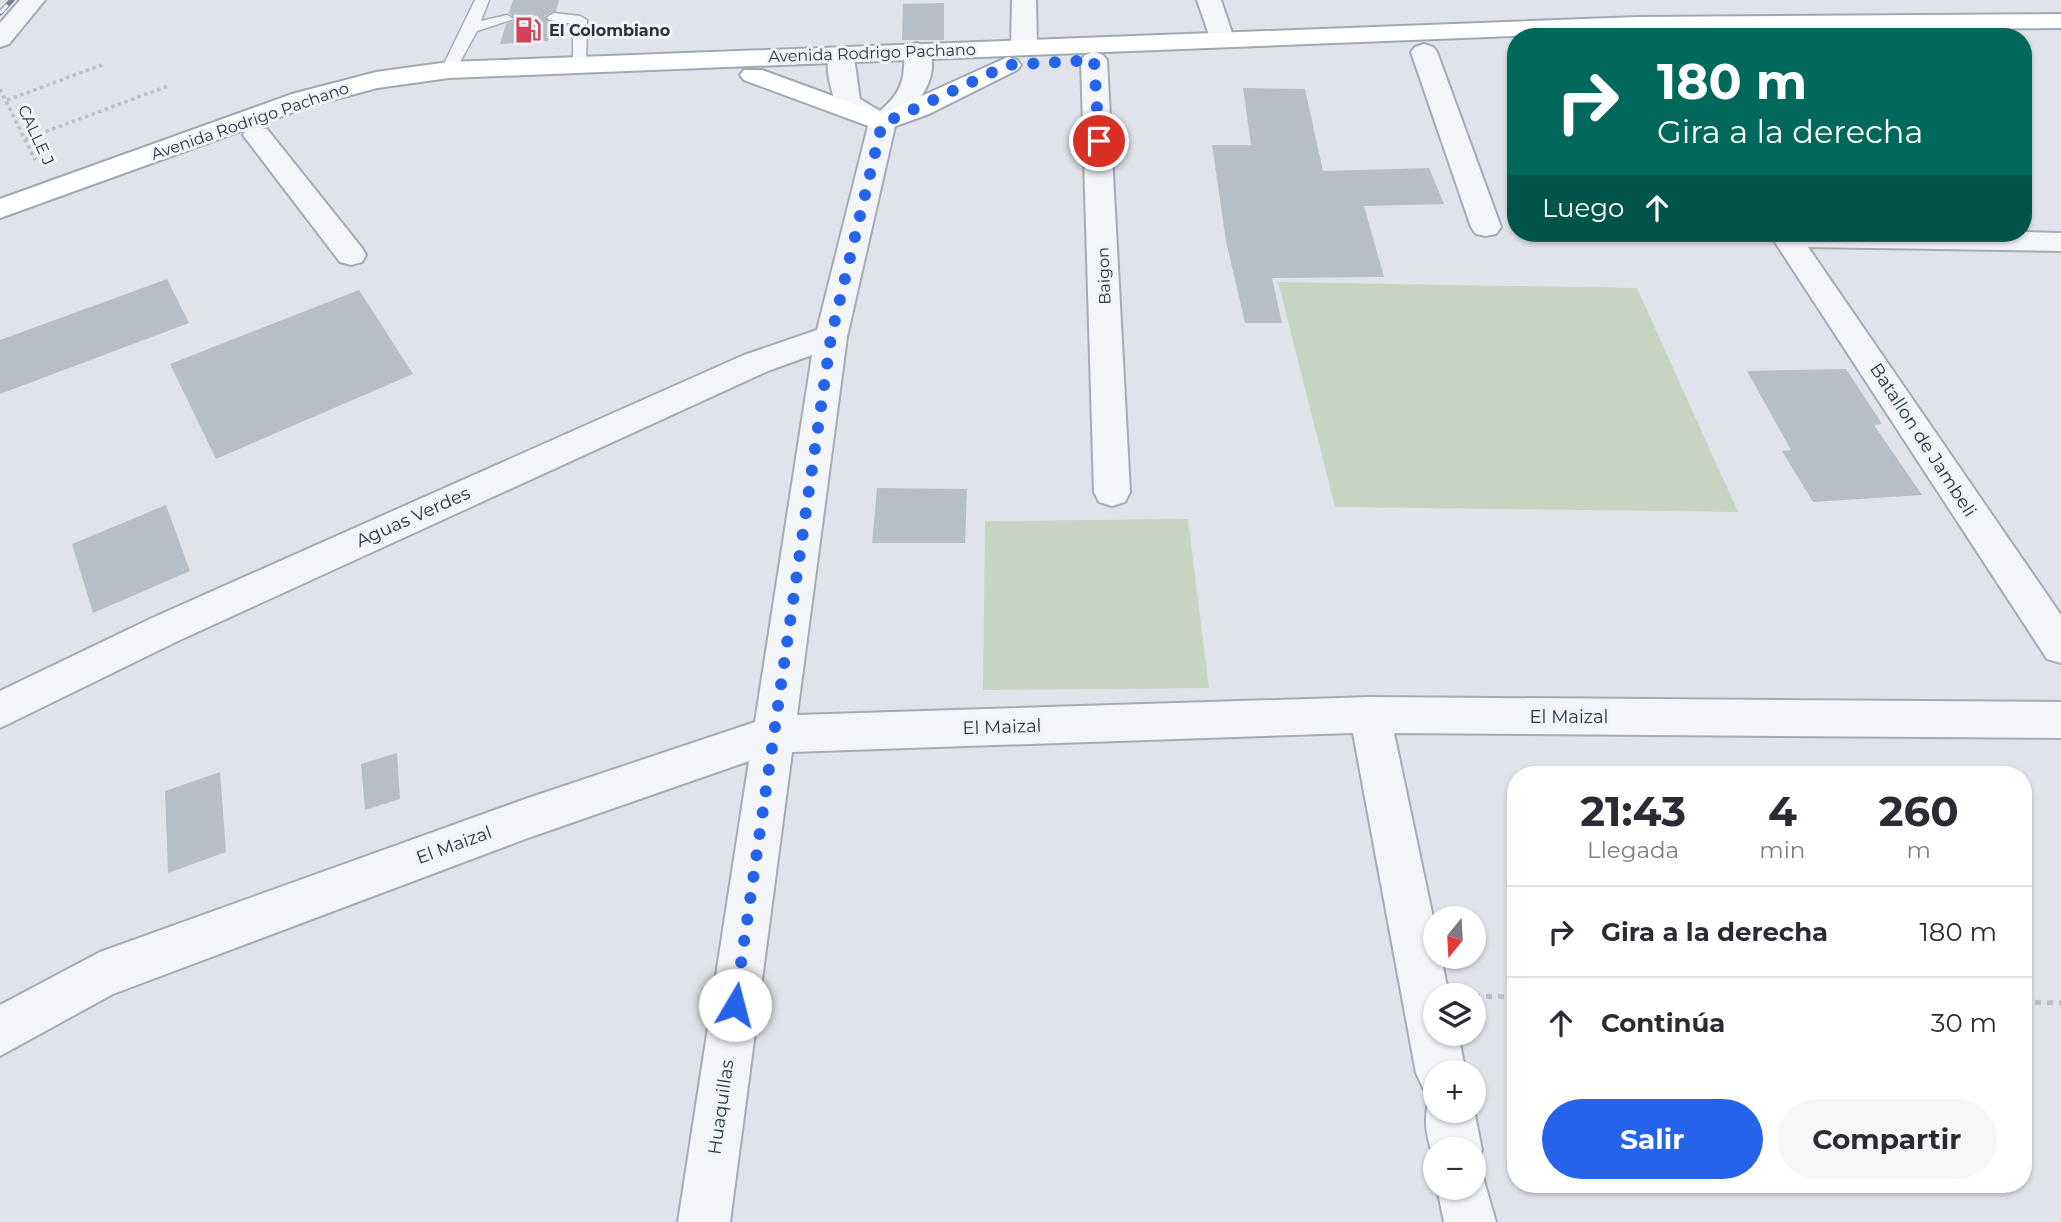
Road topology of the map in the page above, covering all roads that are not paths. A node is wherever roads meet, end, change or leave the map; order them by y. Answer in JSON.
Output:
{"nodes":[{"id":1,"x":33,"y":0,"type":"edge"},
{"id":2,"x":482,"y":0,"type":"edge"},
{"id":3,"x":570,"y":0,"type":"edge"},
{"id":4,"x":1024,"y":0,"type":"edge"},
{"id":5,"x":1209,"y":0,"type":"edge"},
{"id":6,"x":554,"y":17,"type":"dead end"},
{"id":7,"x":508,"y":19,"type":"dead end"},
{"id":8,"x":580,"y":20,"type":"junction"},
{"id":9,"x":2061,"y":20,"type":"edge"},
{"id":10,"x":471,"y":28,"type":"junction"},
{"id":11,"x":1727,"y":28,"type":"edge"},
{"id":12,"x":1507,"y":33,"type":"edge"},
{"id":13,"x":2061,"y":35,"type":"edge"},
{"id":14,"x":2032,"y":36,"type":"edge"},
{"id":15,"x":0,"y":39,"type":"edge"},
{"id":16,"x":1222,"y":39,"type":"junction"},
{"id":17,"x":1507,"y":50,"type":"edge"},
{"id":18,"x":1424,"y":52,"type":"junction"},
{"id":19,"x":1016,"y":56,"type":"junction"},
{"id":20,"x":918,"y":60,"type":"junction"},
{"id":21,"x":1094,"y":60,"type":"junction"},
{"id":22,"x":841,"y":63,"type":"junction"},
{"id":23,"x":580,"y":64,"type":"junction"},
{"id":24,"x":449,"y":70,"type":"junction"},
{"id":25,"x":753,"y":75,"type":"junction"},
{"id":26,"x":882,"y":124,"type":"junction"},
{"id":27,"x":257,"y":135,"type":"junction"},
{"id":28,"x":0,"y":209,"type":"edge"},
{"id":29,"x":0,"y":228,"type":"edge"},
{"id":30,"x":1486,"y":228,"type":"dead end"},
{"id":31,"x":2032,"y":241,"type":"edge"},
{"id":32,"x":1790,"y":242,"type":"edge"},
{"id":33,"x":2061,"y":242,"type":"edge"},
{"id":34,"x":351,"y":255,"type":"dead end"},
{"id":35,"x":831,"y":337,"type":"junction"},
{"id":36,"x":1112,"y":492,"type":"dead end"},
{"id":37,"x":2061,"y":648,"type":"edge"},
{"id":38,"x":0,"y":710,"type":"edge"},
{"id":39,"x":1370,"y":715,"type":"junction"},
{"id":40,"x":2061,"y":720,"type":"edge"},
{"id":41,"x":774,"y":734,"type":"junction"},
{"id":42,"x":0,"y":1032,"type":"edge"},
{"id":43,"x":1439,"y":1060,"type":"edge"},
{"id":44,"x":1465,"y":1200,"type":"edge"},
{"id":45,"x":704,"y":1222,"type":"edge"},
{"id":46,"x":1470,"y":1222,"type":"edge"}],
"edges":[{"from":1,"to":15,"type":"street"},
{"from":2,"to":10,"type":"lane"},
{"from":3,"to":8,"type":"lane"},
{"from":4,"to":19,"type":"street"},
{"from":5,"to":16,"type":"street"},
{"from":6,"to":8,"type":"lane"},
{"from":7,"to":10,"type":"lane"},
{"from":8,"to":23,"type":"lane"},
{"from":9,"to":11,"type":"main road","name":"Avenida Rodrigo Pachano"},
{"from":10,"to":24,"type":"lane"},
{"from":12,"to":16,"type":"main road","name":"Avenida Rodrigo Pachano"},
{"from":13,"to":14,"type":"main road"},
{"from":16,"to":19,"type":"main road","name":"Avenida Rodrigo Pachano"},
{"from":17,"to":18,"type":"main road","name":"Avenida Rodrigo Pachano"},
{"from":18,"to":21,"type":"main road","name":"Avenida Rodrigo Pachano"},
{"from":18,"to":30,"type":"street"},
{"from":19,"to":20,"type":"main road","name":"Avenida Rodrigo Pachano"},
{"from":19,"to":21,"type":"main road","name":"Avenida Rodrigo Pachano"},
{"from":19,"to":26,"type":"main road"},
{"from":20,"to":22,"type":"main road","name":"Avenida Rodrigo Pachano"},
{"from":20,"to":26,"type":"street"},
{"from":21,"to":36,"type":"street","name":"Baigon"},
{"from":22,"to":23,"type":"main road","name":"Avenida Rodrigo Pachano"},
{"from":22,"to":25,"type":"main road","name":"Avenida Rodrigo Pachano"},
{"from":22,"to":26,"type":"street"},
{"from":23,"to":24,"type":"main road","name":"Avenida Rodrigo Pachano"},
{"from":24,"to":28,"type":"main road","name":"Avenida Rodrigo Pachano"},
{"from":25,"to":26,"type":"main road"},
{"from":25,"to":27,"type":"main road","name":"Avenida Rodrigo Pachano"},
{"from":26,"to":35,"type":"street","name":"Huaquillas"},
{"from":27,"to":29,"type":"main road","name":"Avenida Rodrigo Pachano"},
{"from":27,"to":34,"type":"street"},
{"from":31,"to":33,"type":"street"},
{"from":32,"to":37,"type":"street","name":"Batallon de Jambeli"},
{"from":35,"to":38,"type":"street","name":"Aguas Verdes"},
{"from":35,"to":41,"type":"street","name":"Huaquillas"},
{"from":39,"to":40,"type":"street","name":"El Maizal"},
{"from":39,"to":41,"type":"street","name":"El Maizal"},
{"from":39,"to":43,"type":"street"},
{"from":41,"to":42,"type":"street","name":"El Maizal"},
{"from":41,"to":45,"type":"street","name":"Huaquillas"},
{"from":44,"to":46,"type":"street"}]}
